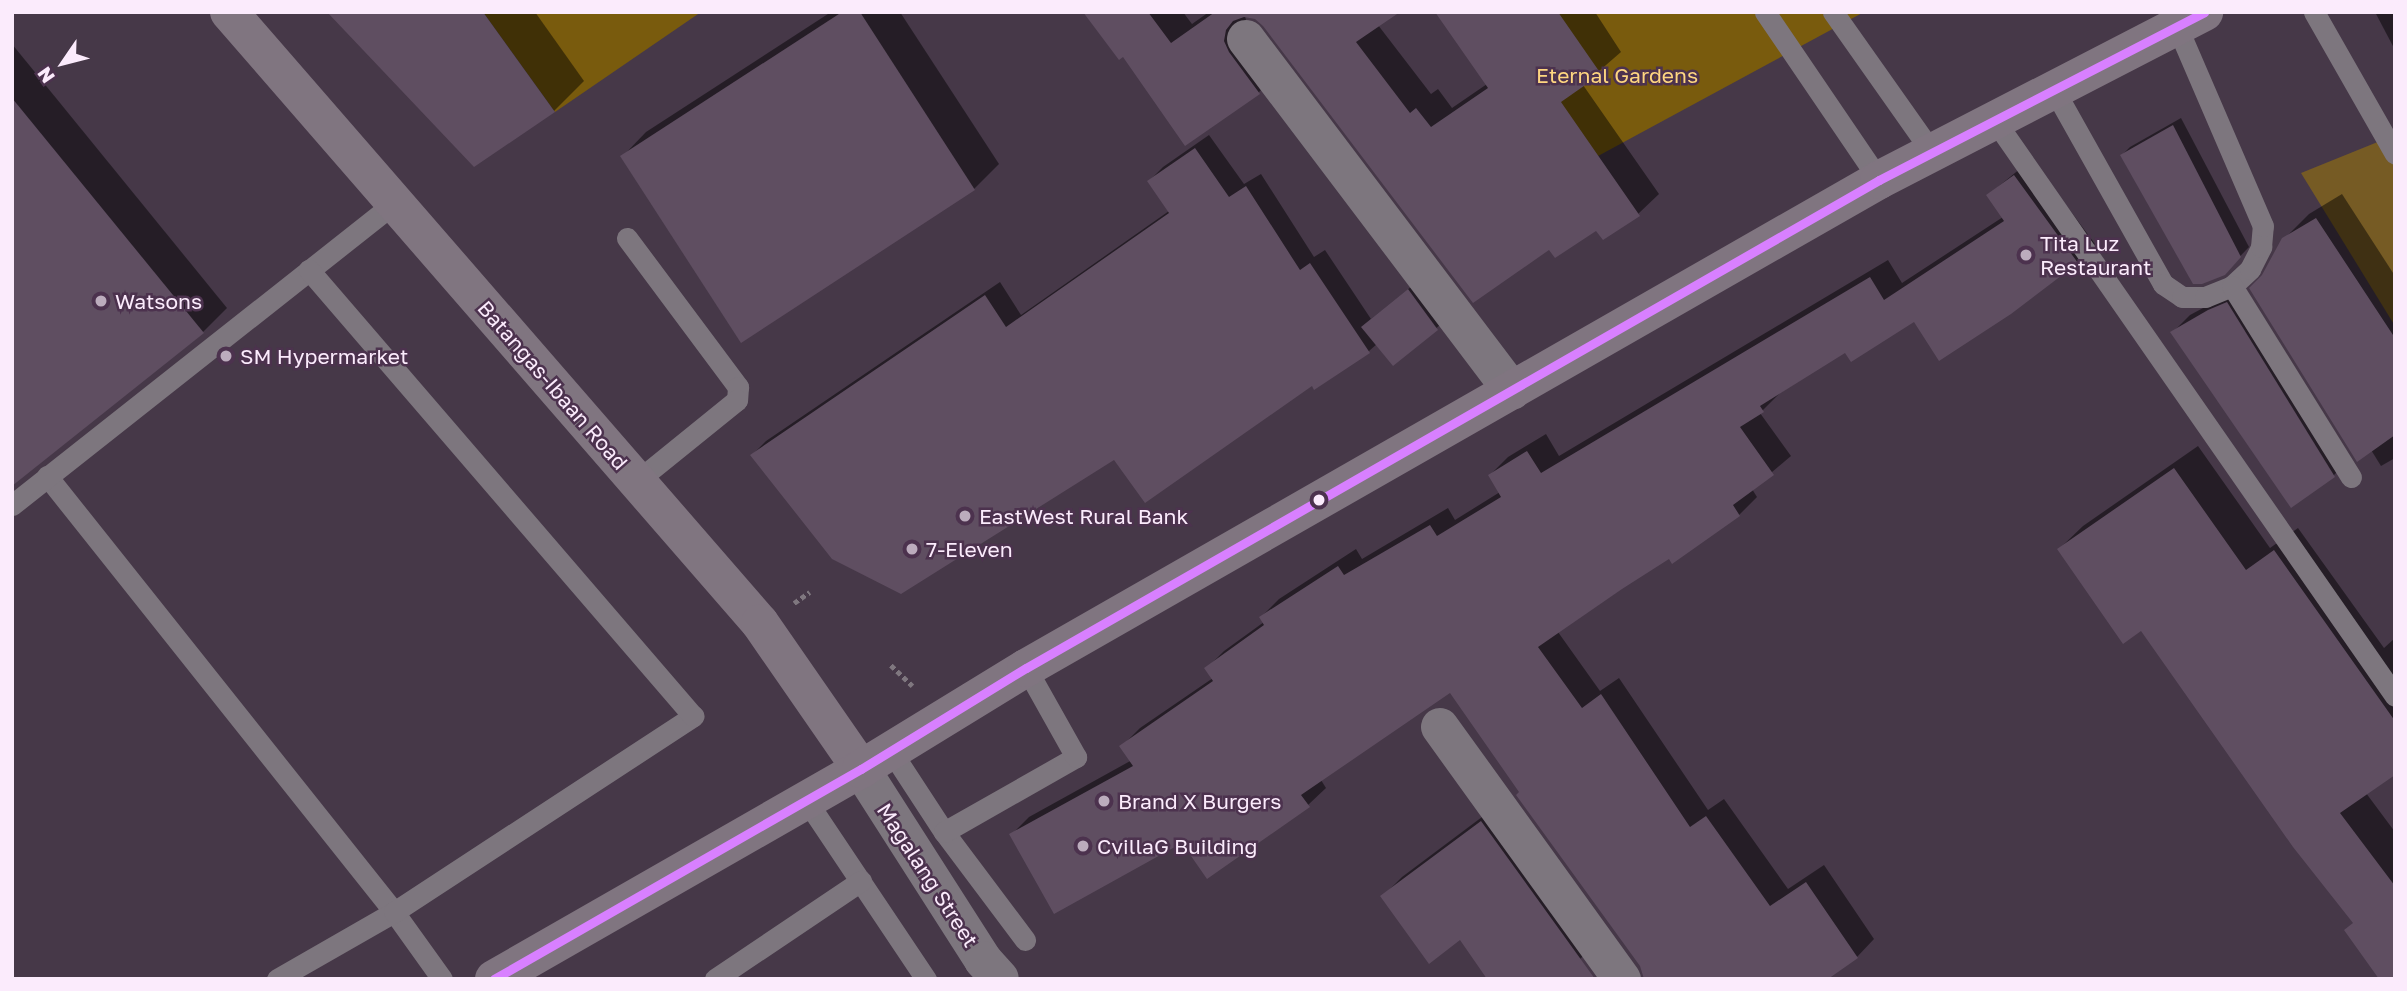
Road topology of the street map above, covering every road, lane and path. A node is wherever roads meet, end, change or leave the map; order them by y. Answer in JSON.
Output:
{"nodes":[{"id":1,"x":229,"y":12,"type":"edge"},
{"id":2,"x":1765,"y":12,"type":"edge"},
{"id":3,"x":1833,"y":12,"type":"edge"},
{"id":4,"x":2314,"y":12,"type":"edge"},
{"id":5,"x":2190,"y":19,"type":"edge"},
{"id":6,"x":1246,"y":39,"type":"dead end"},
{"id":7,"x":2053,"y":88,"type":"junction"},
{"id":8,"x":1993,"y":118,"type":"junction"},
{"id":9,"x":1931,"y":150,"type":"junction"},
{"id":10,"x":2395,"y":154,"type":"edge"},
{"id":11,"x":1879,"y":180,"type":"junction"},
{"id":12,"x":395,"y":203,"type":"junction"},
{"id":13,"x":627,"y":238,"type":"dead end"},
{"id":14,"x":309,"y":270,"type":"junction"},
{"id":15,"x":2232,"y":286,"type":"junction"},
{"id":16,"x":1512,"y":391,"type":"junction"},
{"id":17,"x":47,"y":475,"type":"junction"},
{"id":18,"x":2351,"y":477,"type":"dead end"},
{"id":19,"x":636,"y":481,"type":"junction"},
{"id":20,"x":12,"y":505,"type":"edge"},
{"id":21,"x":1026,"y":668,"type":"junction"},
{"id":22,"x":2395,"y":696,"type":"edge"},
{"id":23,"x":1440,"y":727,"type":"dead end"},
{"id":24,"x":876,"y":760,"type":"junction"},
{"id":25,"x":806,"y":800,"type":"junction"},
{"id":26,"x":944,"y":832,"type":"junction"},
{"id":27,"x":861,"y":881,"type":"junction"},
{"id":28,"x":394,"y":912,"type":"junction"},
{"id":29,"x":1025,"y":940,"type":"dead end"},
{"id":30,"x":277,"y":979,"type":"edge"},
{"id":31,"x":442,"y":979,"type":"edge"},
{"id":32,"x":494,"y":979,"type":"edge"},
{"id":33,"x":715,"y":979,"type":"edge"},
{"id":34,"x":926,"y":979,"type":"edge"},
{"id":35,"x":1000,"y":979,"type":"edge"},
{"id":36,"x":1622,"y":979,"type":"edge"}],
"edges":[{"from":1,"to":12,"type":"main road","name":"Batangas-Ibaan Road"},
{"from":2,"to":11,"type":"lane"},
{"from":3,"to":9,"type":"lane"},
{"from":4,"to":10,"type":"lane"},
{"from":5,"to":7,"type":"main road"},
{"from":5,"to":15,"type":"lane"},
{"from":6,"to":16,"type":"street"},
{"from":7,"to":8,"type":"main road"},
{"from":7,"to":15,"type":"lane"},
{"from":8,"to":9,"type":"main road"},
{"from":8,"to":22,"type":"lane"},
{"from":9,"to":11,"type":"main road"},
{"from":11,"to":16,"type":"main road"},
{"from":12,"to":14,"type":"lane"},
{"from":12,"to":19,"type":"main road","name":"Batangas-Ibaan Road"},
{"from":13,"to":19,"type":"lane"},
{"from":14,"to":17,"type":"lane"},
{"from":14,"to":28,"type":"lane"},
{"from":15,"to":18,"type":"lane"},
{"from":16,"to":21,"type":"main road"},
{"from":17,"to":20,"type":"lane"},
{"from":17,"to":28,"type":"lane"},
{"from":19,"to":24,"type":"main road","name":"Batangas-Ibaan Road"},
{"from":21,"to":24,"type":"main road"},
{"from":21,"to":26,"type":"lane"},
{"from":23,"to":36,"type":"street"},
{"from":24,"to":25,"type":"main road"},
{"from":24,"to":26,"type":"lane"},
{"from":24,"to":35,"type":"street","name":"Magalang Street"},
{"from":25,"to":27,"type":"lane"},
{"from":25,"to":32,"type":"main road"},
{"from":26,"to":29,"type":"lane"},
{"from":27,"to":33,"type":"lane"},
{"from":27,"to":34,"type":"lane"},
{"from":28,"to":30,"type":"lane"},
{"from":28,"to":31,"type":"lane"}]}
